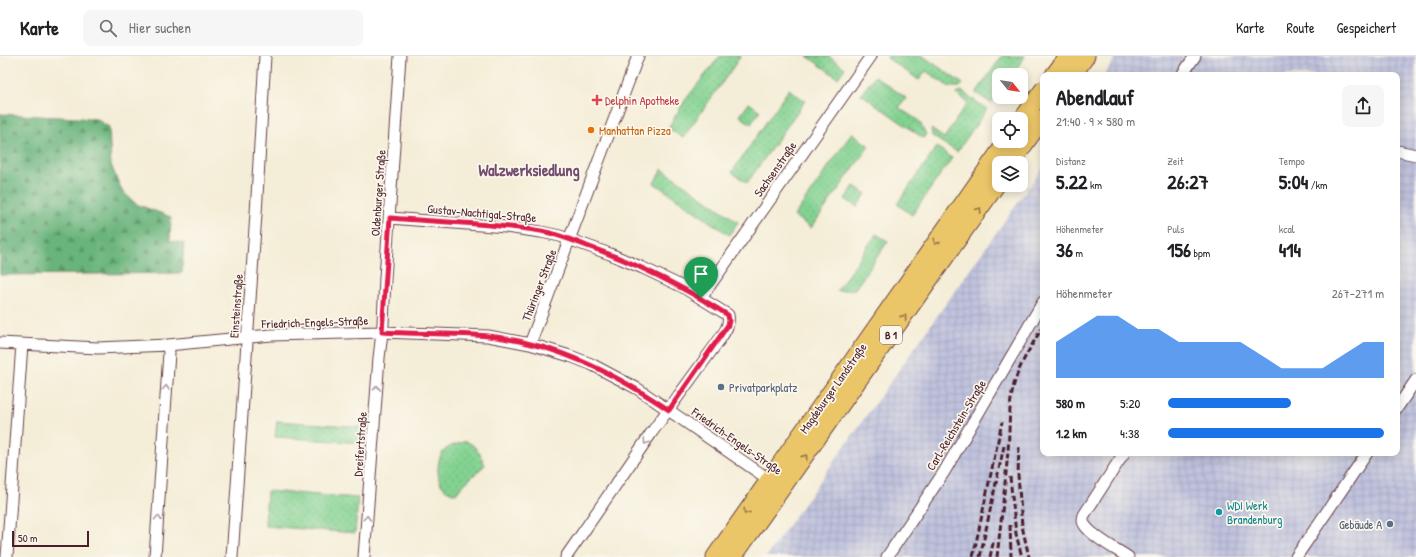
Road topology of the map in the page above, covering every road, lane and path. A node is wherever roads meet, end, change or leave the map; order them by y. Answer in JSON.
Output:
{"nodes":[{"id":1,"x":265,"y":56,"type":"edge"},
{"id":2,"x":400,"y":56,"type":"edge"},
{"id":3,"x":638,"y":56,"type":"edge"},
{"id":4,"x":871,"y":56,"type":"edge"},
{"id":5,"x":1068,"y":56,"type":"edge"},
{"id":6,"x":1086,"y":56,"type":"edge"},
{"id":7,"x":1195,"y":56,"type":"edge"},
{"id":8,"x":1056,"y":72,"type":"edge"},
{"id":9,"x":1075,"y":72,"type":"edge"},
{"id":10,"x":1184,"y":72,"type":"edge"},
{"id":11,"x":1040,"y":94,"type":"edge"},
{"id":12,"x":1027,"y":112,"type":"edge"},
{"id":13,"x":1040,"y":122,"type":"edge"},
{"id":14,"x":1002,"y":148,"type":"edge"},
{"id":15,"x":1400,"y":152,"type":"edge"},
{"id":16,"x":1416,"y":155,"type":"edge"},
{"id":17,"x":1016,"y":156,"type":"edge"},
{"id":18,"x":992,"y":191,"type":"edge"},
{"id":19,"x":390,"y":218,"type":"junction"},
{"id":20,"x":570,"y":240,"type":"junction"},
{"id":21,"x":701,"y":298,"type":"junction"},
{"id":22,"x":1040,"y":307,"type":"edge"},
{"id":23,"x":382,"y":332,"type":"junction"},
{"id":24,"x":247,"y":338,"type":"junction"},
{"id":25,"x":0,"y":343,"type":"edge"},
{"id":26,"x":22,"y":344,"type":"junction"},
{"id":27,"x":530,"y":344,"type":"junction"},
{"id":28,"x":168,"y":345,"type":"junction"},
{"id":29,"x":1416,"y":380,"type":"edge"},
{"id":30,"x":1400,"y":396,"type":"edge"},
{"id":31,"x":669,"y":410,"type":"junction"},
{"id":32,"x":1122,"y":456,"type":"edge"},
{"id":33,"x":1365,"y":456,"type":"edge"},
{"id":34,"x":776,"y":484,"type":"junction"},
{"id":35,"x":7,"y":557,"type":"edge"},
{"id":36,"x":155,"y":557,"type":"edge"},
{"id":37,"x":232,"y":557,"type":"edge"},
{"id":38,"x":364,"y":557,"type":"edge"},
{"id":39,"x":566,"y":557,"type":"edge"},
{"id":40,"x":715,"y":557,"type":"edge"},
{"id":41,"x":733,"y":557,"type":"edge"},
{"id":42,"x":887,"y":557,"type":"edge"},
{"id":43,"x":1128,"y":557,"type":"edge"},
{"id":44,"x":1296,"y":557,"type":"edge"}],
"edges":[{"from":1,"to":24,"type":"street","name":"Einsteinstraße"},
{"from":2,"to":19,"type":"street","name":"Oldenburger Straße"},
{"from":3,"to":20,"type":"street","name":"Thüringer Straße"},
{"from":4,"to":21,"type":"street","name":"Sachsenstraße"},
{"from":5,"to":8,"type":"main road"},
{"from":6,"to":9,"type":"main road"},
{"from":7,"to":10,"type":"street"},
{"from":11,"to":12,"type":"main road"},
{"from":13,"to":17,"type":"main road"},
{"from":14,"to":34,"type":"main road","name":"Magdeburger Landstraße","number":"B 1","one_way":true},
{"from":15,"to":16,"type":"street"},
{"from":34,"to":18,"type":"main road","name":"Magdeburger Landstraße","number":"B 1","one_way":true},
{"from":19,"to":20,"type":"street","name":"Gustav-Nachtigal-Straße"},
{"from":19,"to":23,"type":"street","name":"Oldenburger Straße"},
{"from":20,"to":21,"type":"street","name":"Gustav-Nachtigal-Straße"},
{"from":20,"to":27,"type":"street","name":"Thüringer Straße"},
{"from":21,"to":31,"type":"street","name":"Gustav-Nachtigal-Straße"},
{"from":22,"to":42,"type":"street","name":"Carl-Reichstein-Straße"},
{"from":23,"to":24,"type":"street","name":"Friedrich-Engels-Straße"},
{"from":23,"to":27,"type":"street","name":"Friedrich-Engels-Straße"},
{"from":38,"to":23,"type":"street","name":"Dreifertstraße","one_way":true},
{"from":24,"to":28,"type":"street","name":"Friedrich-Engels-Straße"},
{"from":24,"to":37,"type":"street","name":"Einsteinstraße"},
{"from":25,"to":26,"type":"street","name":"Friedrich-Engels-Straße"},
{"from":26,"to":28,"type":"street","name":"Friedrich-Engels-Straße"},
{"from":26,"to":35,"type":"street"},
{"from":27,"to":31,"type":"street","name":"Friedrich-Engels-Straße"},
{"from":36,"to":28,"type":"street","one_way":true},
{"from":29,"to":30,"type":"street"},
{"from":31,"to":34,"type":"street","name":"Friedrich-Engels-Straße"},
{"from":31,"to":39,"type":"street","one_way":true},
{"from":32,"to":43,"type":"street"},
{"from":33,"to":44,"type":"street"},
{"from":34,"to":40,"type":"main road","name":"Magdeburger Landstraße","number":"B 1","one_way":true},
{"from":34,"to":41,"type":"main road","name":"Magdeburger Landstraße","number":"B 1"}]}
